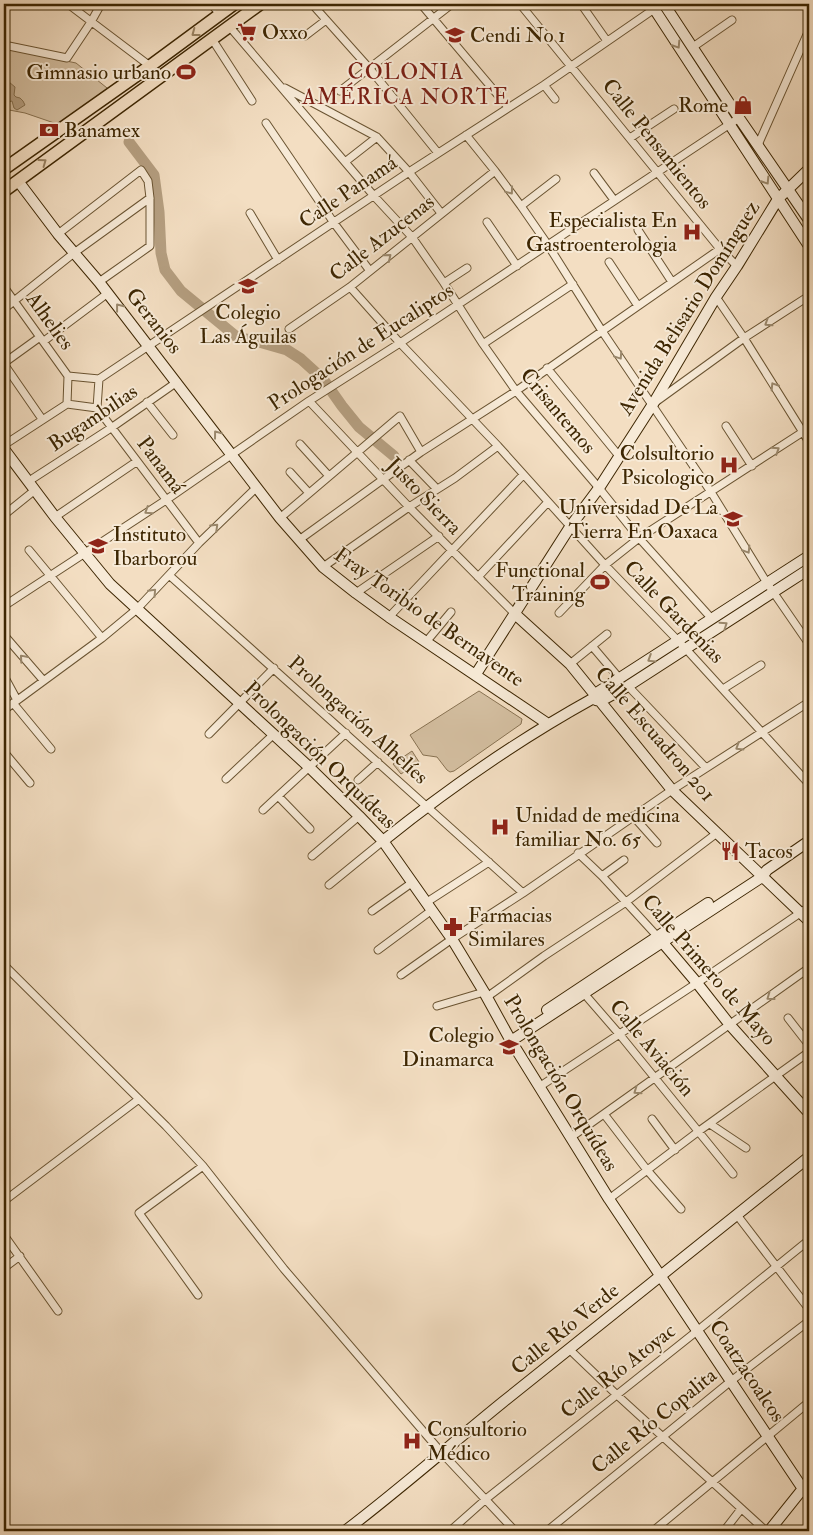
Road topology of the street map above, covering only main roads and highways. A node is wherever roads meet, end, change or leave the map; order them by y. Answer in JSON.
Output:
{"nodes":[{"id":1,"x":234,"y":4,"type":"edge"},
{"id":2,"x":260,"y":4,"type":"edge"},
{"id":3,"x":4,"y":169,"type":"edge"},
{"id":4,"x":4,"y":191,"type":"edge"}],
"edges":[{"from":1,"to":3,"type":"main road","one_way":true},
{"from":4,"to":2,"type":"main road","one_way":true}]}
